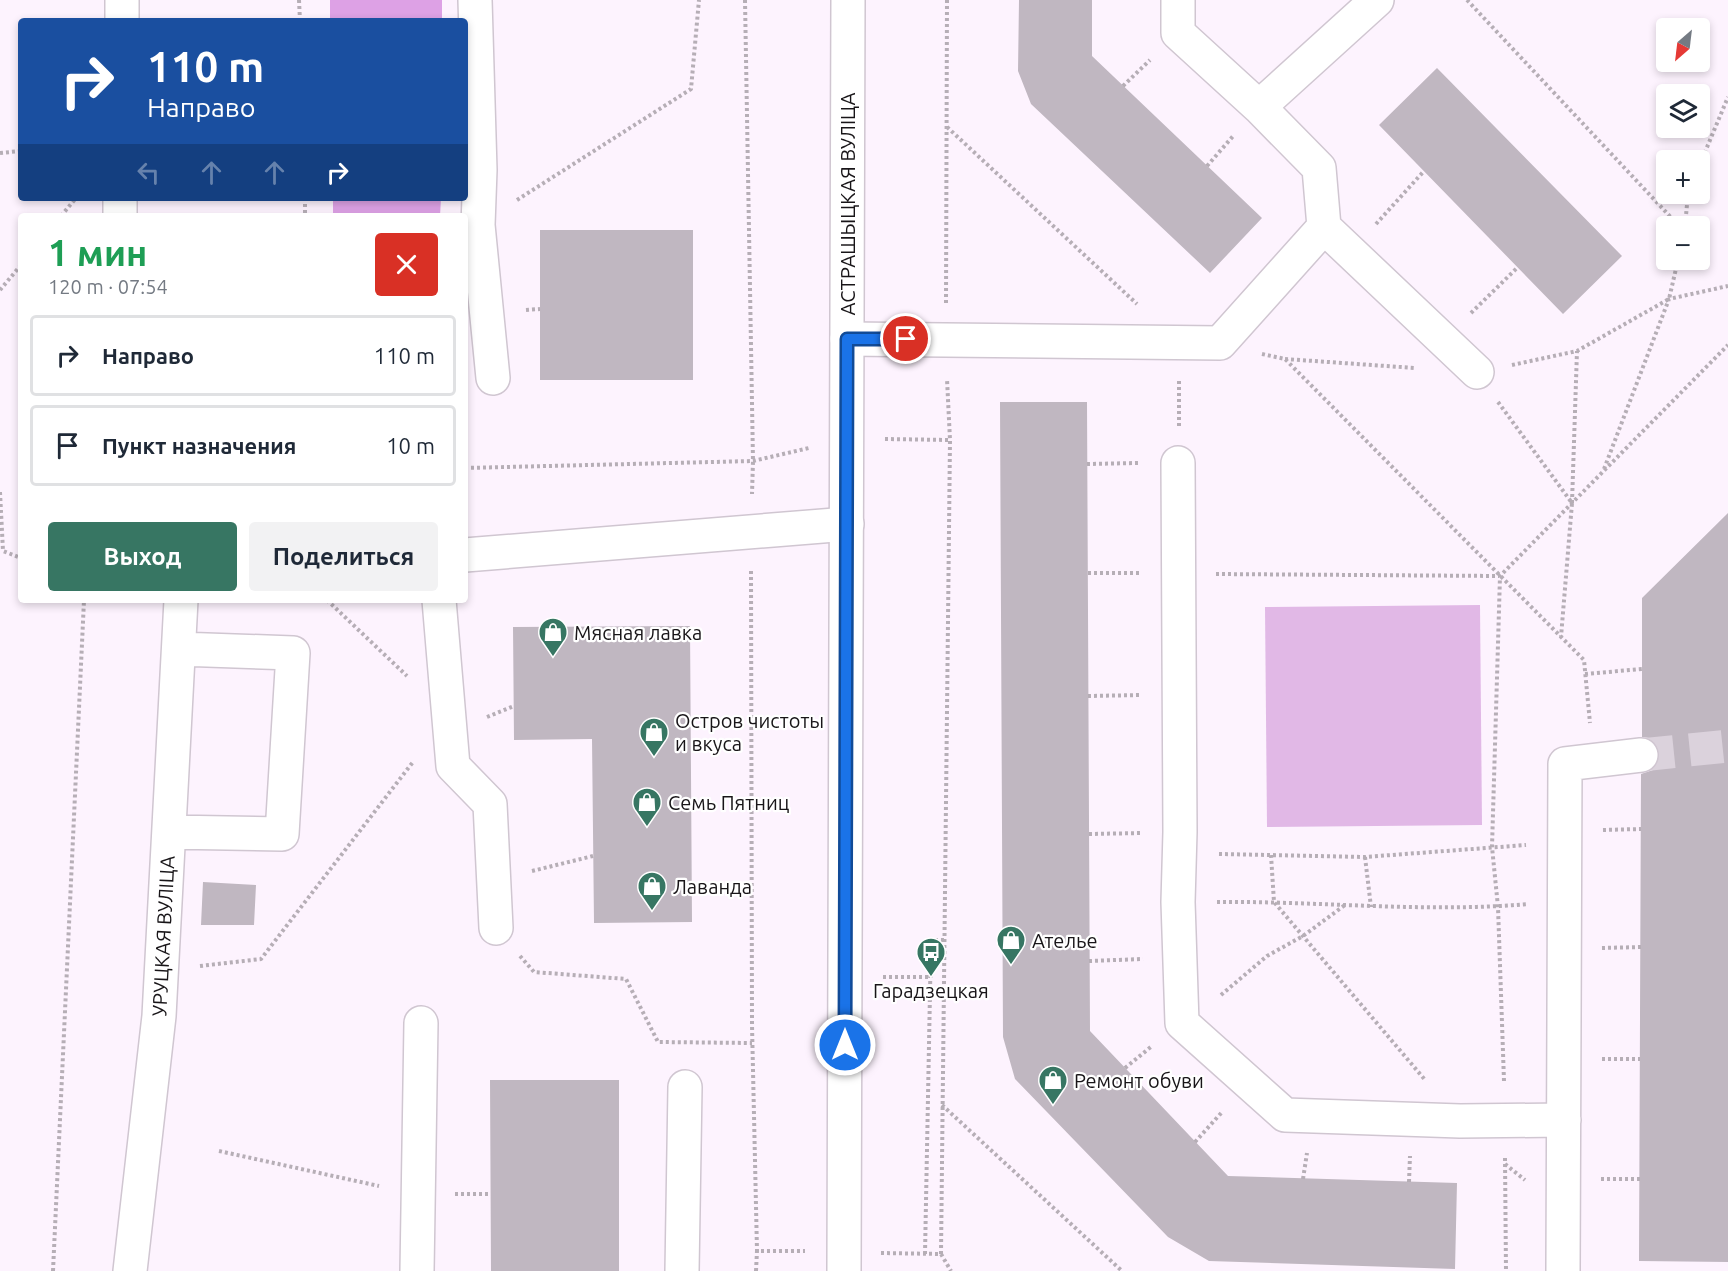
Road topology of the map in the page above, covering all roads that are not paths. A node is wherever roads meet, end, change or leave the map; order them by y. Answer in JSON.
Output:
{"nodes":[{"id":1,"x":122,"y":0,"type":"edge"},
{"id":2,"x":475,"y":0,"type":"edge"},
{"id":3,"x":848,"y":0,"type":"edge"},
{"id":4,"x":1178,"y":0,"type":"edge"},
{"id":5,"x":1377,"y":0,"type":"edge"},
{"id":6,"x":122,"y":18,"type":"edge"},
{"id":7,"x":1259,"y":108,"type":"junction"},
{"id":8,"x":1324,"y":227,"type":"junction"},
{"id":9,"x":847,"y":339,"type":"junction"},
{"id":10,"x":1477,"y":372,"type":"road end"},
{"id":11,"x":493,"y":378,"type":"dead end"},
{"id":12,"x":1178,"y":463,"type":"road end"},
{"id":13,"x":847,"y":524,"type":"junction"},
{"id":14,"x":468,"y":555,"type":"edge"},
{"id":15,"x":181,"y":603,"type":"edge"},
{"id":16,"x":440,"y":603,"type":"edge"},
{"id":17,"x":179,"y":649,"type":"junction"},
{"id":18,"x":1641,"y":755,"type":"tunnel mouth"},
{"id":19,"x":169,"y":832,"type":"junction"},
{"id":20,"x":496,"y":928,"type":"road end"},
{"id":21,"x":421,"y":1023,"type":"dead end"},
{"id":22,"x":685,"y":1087,"type":"dead end"},
{"id":23,"x":1564,"y":1120,"type":"junction"},
{"id":24,"x":130,"y":1271,"type":"edge"},
{"id":25,"x":417,"y":1271,"type":"edge"},
{"id":26,"x":682,"y":1271,"type":"edge"},
{"id":27,"x":844,"y":1271,"type":"edge"},
{"id":28,"x":1563,"y":1271,"type":"edge"}],
"edges":[{"from":1,"to":6,"type":"main road"},
{"from":2,"to":11,"type":"main road"},
{"from":3,"to":9,"type":"main road","name":"АСТРАШЫЦКАЯ ВУЛІЦА"},
{"from":4,"to":7,"type":"main road"},
{"from":5,"to":7,"type":"main road"},
{"from":7,"to":8,"type":"main road"},
{"from":8,"to":9,"type":"main road"},
{"from":8,"to":10,"type":"main road"},
{"from":9,"to":13,"type":"main road","name":"АСТРАШЫЦКАЯ ВУЛІЦА"},
{"from":12,"to":23,"type":"main road"},
{"from":13,"to":14,"type":"main road"},
{"from":13,"to":27,"type":"main road","name":"АСТРАШЫЦКАЯ ВУЛІЦА"},
{"from":15,"to":17,"type":"main road","name":"УРУЦКАЯ ВУЛІЦА"},
{"from":16,"to":20,"type":"main road"},
{"from":17,"to":19,"type":"main road","name":"УРУЦКАЯ ВУЛІЦА"},
{"from":17,"to":19,"type":"main road"},
{"from":18,"to":23,"type":"main road"},
{"from":19,"to":24,"type":"main road","name":"УРУЦКАЯ ВУЛІЦА"},
{"from":21,"to":25,"type":"main road"},
{"from":22,"to":26,"type":"main road"},
{"from":23,"to":28,"type":"main road"}]}
